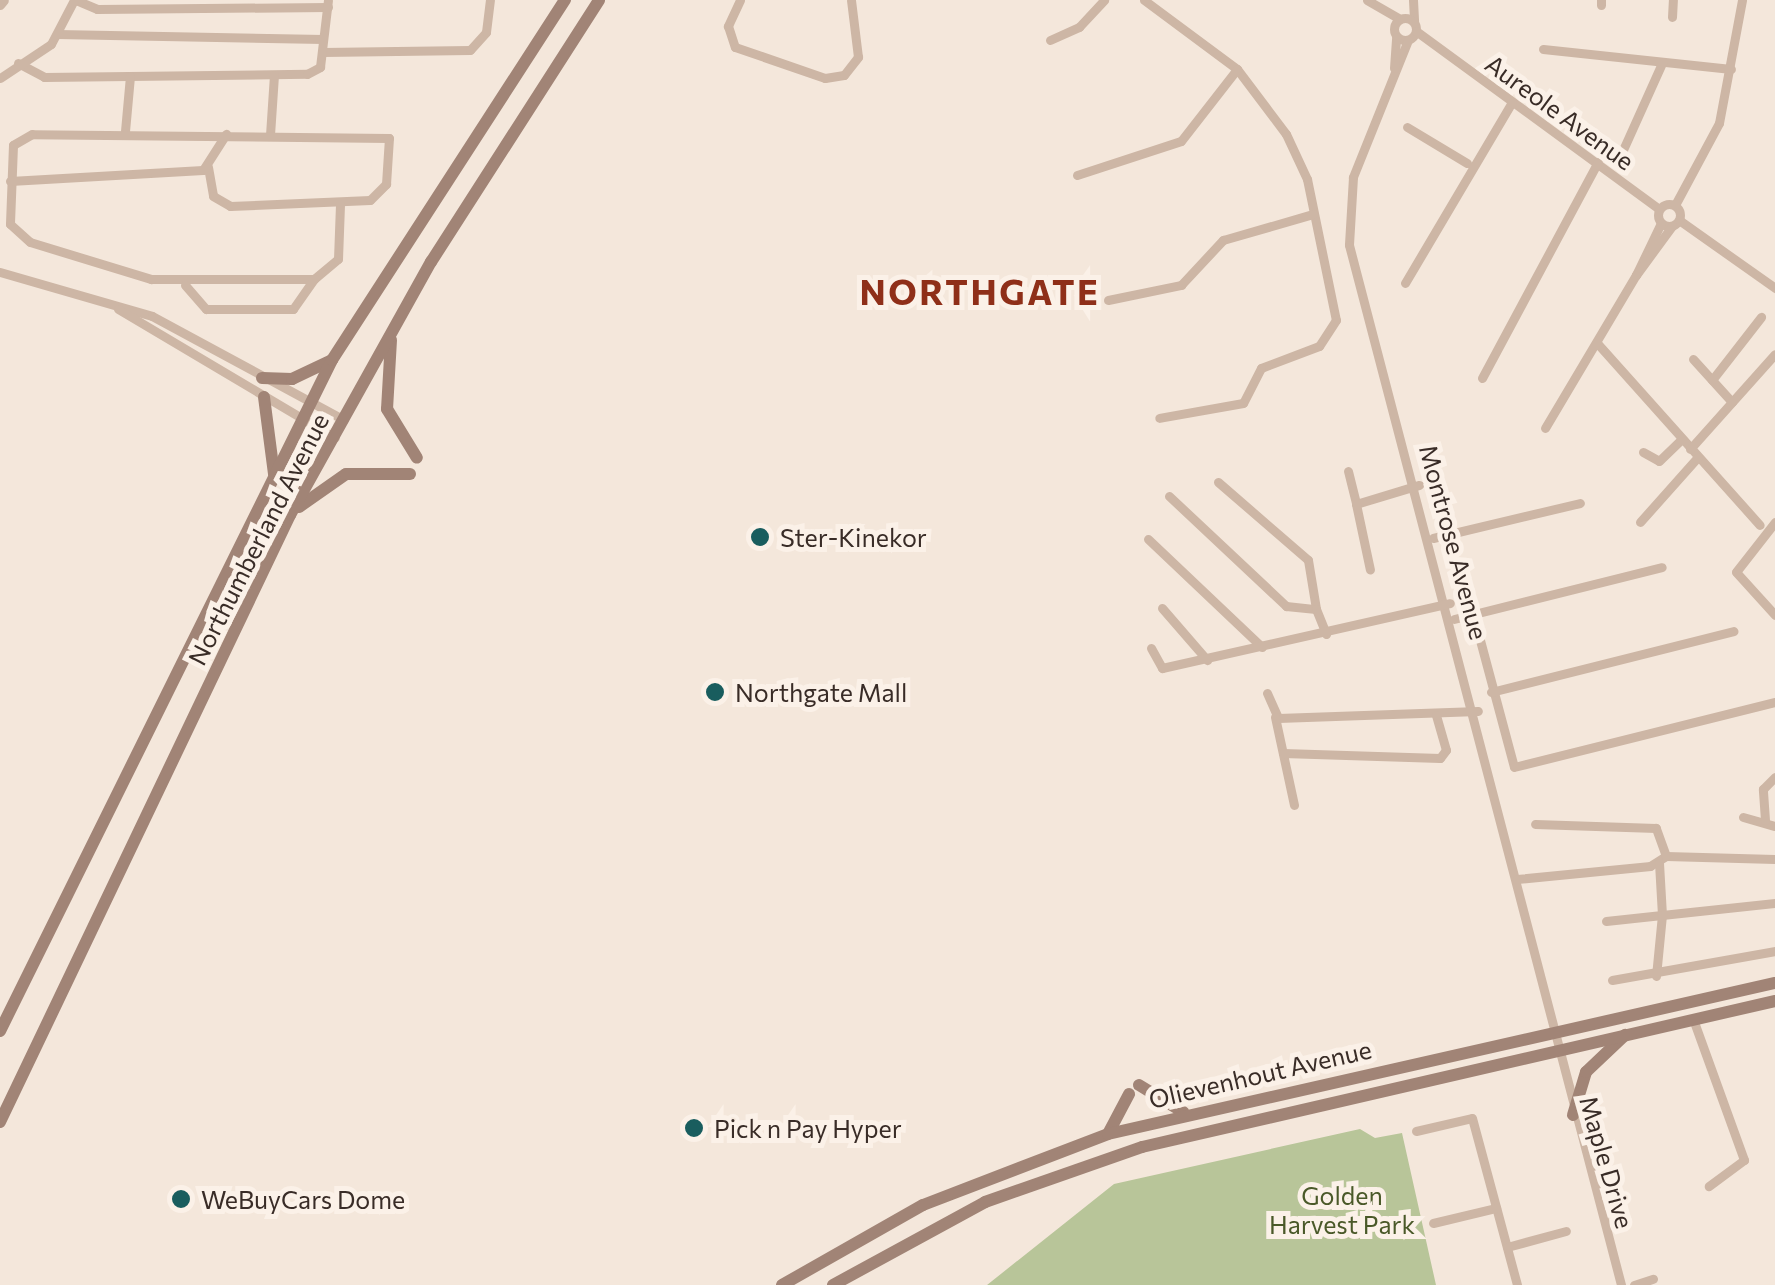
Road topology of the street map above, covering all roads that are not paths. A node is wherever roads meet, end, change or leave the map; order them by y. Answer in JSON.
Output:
{"nodes":[{"id":1,"x":75,"y":0,"type":"edge"},
{"id":2,"x":490,"y":0,"type":"edge"},
{"id":3,"x":565,"y":0,"type":"edge"},
{"id":4,"x":599,"y":0,"type":"edge"},
{"id":5,"x":740,"y":0,"type":"edge"},
{"id":6,"x":851,"y":0,"type":"edge"},
{"id":7,"x":1104,"y":0,"type":"edge"},
{"id":8,"x":1144,"y":0,"type":"edge"},
{"id":9,"x":1367,"y":0,"type":"edge"},
{"id":10,"x":1413,"y":0,"type":"edge"},
{"id":11,"x":1673,"y":0,"type":"edge"},
{"id":12,"x":1742,"y":0,"type":"edge"},
{"id":13,"x":135,"y":4,"type":"edge"},
{"id":14,"x":328,"y":4,"type":"edge"},
{"id":15,"x":1672,"y":18,"type":"dead end"},
{"id":16,"x":1406,"y":29,"type":"junction"},
{"id":17,"x":57,"y":34,"type":"junction"},
{"id":18,"x":324,"y":39,"type":"junction"},
{"id":19,"x":1050,"y":40,"type":"dead end"},
{"id":20,"x":1543,"y":49,"type":"dead end"},
{"id":21,"x":324,"y":52,"type":"junction"},
{"id":22,"x":18,"y":63,"type":"junction"},
{"id":23,"x":1662,"y":63,"type":"junction"},
{"id":24,"x":1236,"y":69,"type":"junction"},
{"id":25,"x":1731,"y":69,"type":"junction"},
{"id":26,"x":274,"y":75,"type":"junction"},
{"id":27,"x":130,"y":76,"type":"junction"},
{"id":28,"x":0,"y":78,"type":"edge"},
{"id":29,"x":1512,"y":102,"type":"junction"},
{"id":30,"x":1407,"y":127,"type":"dead end"},
{"id":31,"x":125,"y":132,"type":"junction"},
{"id":32,"x":226,"y":134,"type":"junction"},
{"id":33,"x":270,"y":135,"type":"junction"},
{"id":34,"x":0,"y":142,"type":"edge"},
{"id":35,"x":13,"y":146,"type":"junction"},
{"id":36,"x":1622,"y":152,"type":"dead end"},
{"id":37,"x":1598,"y":162,"type":"junction"},
{"id":38,"x":1467,"y":163,"type":"junction"},
{"id":39,"x":208,"y":167,"type":"junction"},
{"id":40,"x":1077,"y":174,"type":"dead end"},
{"id":41,"x":10,"y":181,"type":"junction"},
{"id":42,"x":340,"y":204,"type":"junction"},
{"id":43,"x":1676,"y":205,"type":"junction"},
{"id":44,"x":1659,"y":209,"type":"junction"},
{"id":45,"x":1314,"y":214,"type":"junction"},
{"id":46,"x":1671,"y":223,"type":"junction"},
{"id":47,"x":3,"y":270,"type":"edge"},
{"id":48,"x":314,"y":279,"type":"junction"},
{"id":49,"x":1404,"y":283,"type":"dead end"},
{"id":50,"x":185,"y":285,"type":"junction"},
{"id":51,"x":1775,"y":288,"type":"edge"},
{"id":52,"x":1108,"y":300,"type":"dead end"},
{"id":53,"x":110,"y":305,"type":"junction"},
{"id":54,"x":1761,"y":317,"type":"dead end"},
{"id":55,"x":394,"y":323,"type":"junction"},
{"id":56,"x":1598,"y":343,"type":"junction"},
{"id":57,"x":1775,"y":354,"type":"edge"},
{"id":58,"x":1694,"y":359,"type":"dead end"},
{"id":59,"x":332,"y":360,"type":"junction"},
{"id":60,"x":262,"y":378,"type":"junction"},
{"id":61,"x":1482,"y":378,"type":"dead end"},
{"id":62,"x":1712,"y":380,"type":"junction"},
{"id":63,"x":264,"y":397,"type":"junction"},
{"id":64,"x":1732,"y":402,"type":"junction"},
{"id":65,"x":312,"y":405,"type":"junction"},
{"id":66,"x":1159,"y":418,"type":"dead end"},
{"id":67,"x":344,"y":420,"type":"junction"},
{"id":68,"x":304,"y":421,"type":"junction"},
{"id":69,"x":1545,"y":428,"type":"dead end"},
{"id":70,"x":335,"y":438,"type":"junction"},
{"id":71,"x":1682,"y":440,"type":"junction"},
{"id":72,"x":1642,"y":452,"type":"dead end"},
{"id":73,"x":1694,"y":453,"type":"junction"},
{"id":74,"x":417,"y":458,"type":"dead end"},
{"id":75,"x":1348,"y":470,"type":"dead end"},
{"id":76,"x":410,"y":474,"type":"dead end"},
{"id":77,"x":274,"y":476,"type":"junction"},
{"id":78,"x":1218,"y":482,"type":"dead end"},
{"id":79,"x":1419,"y":485,"type":"junction"},
{"id":80,"x":1169,"y":496,"type":"dead end"},
{"id":81,"x":1580,"y":503,"type":"dead end"},
{"id":82,"x":1356,"y":504,"type":"junction"},
{"id":83,"x":290,"y":515,"type":"junction"},
{"id":84,"x":1640,"y":522,"type":"dead end"},
{"id":85,"x":1775,"y":522,"type":"edge"},
{"id":86,"x":1760,"y":525,"type":"dead end"},
{"id":87,"x":1148,"y":538,"type":"dead end"},
{"id":88,"x":1433,"y":538,"type":"junction"},
{"id":89,"x":1662,"y":567,"type":"dead end"},
{"id":90,"x":1370,"y":570,"type":"dead end"},
{"id":91,"x":1450,"y":603,"type":"junction"},
{"id":92,"x":1162,"y":608,"type":"dead end"},
{"id":93,"x":1316,"y":609,"type":"junction"},
{"id":94,"x":1473,"y":614,"type":"junction"},
{"id":95,"x":1775,"y":615,"type":"edge"},
{"id":96,"x":1454,"y":619,"type":"junction"},
{"id":97,"x":1733,"y":631,"type":"dead end"},
{"id":98,"x":1326,"y":634,"type":"junction"},
{"id":99,"x":1150,"y":648,"type":"dead end"},
{"id":100,"x":1262,"y":648,"type":"junction"},
{"id":101,"x":1207,"y":660,"type":"junction"},
{"id":102,"x":1491,"y":692,"type":"junction"},
{"id":103,"x":1267,"y":693,"type":"dead end"},
{"id":104,"x":1775,"y":702,"type":"edge"},
{"id":105,"x":1478,"y":711,"type":"junction"},
{"id":106,"x":1436,"y":715,"type":"junction"},
{"id":107,"x":1274,"y":717,"type":"junction"},
{"id":108,"x":1283,"y":753,"type":"junction"},
{"id":109,"x":1775,"y":777,"type":"edge"},
{"id":110,"x":1294,"y":805,"type":"dead end"},
{"id":111,"x":1743,"y":817,"type":"dead end"},
{"id":112,"x":1765,"y":820,"type":"junction"},
{"id":113,"x":1535,"y":824,"type":"dead end"},
{"id":114,"x":1775,"y":826,"type":"edge"},
{"id":115,"x":1662,"y":859,"type":"junction"},
{"id":116,"x":1775,"y":859,"type":"edge"},
{"id":117,"x":1517,"y":879,"type":"junction"},
{"id":118,"x":1775,"y":903,"type":"edge"},
{"id":119,"x":1662,"y":915,"type":"junction"},
{"id":120,"x":1606,"y":922,"type":"dead end"},
{"id":121,"x":1775,"y":951,"type":"edge"},
{"id":122,"x":1656,"y":976,"type":"junction"},
{"id":123,"x":1612,"y":980,"type":"dead end"},
{"id":124,"x":1775,"y":984,"type":"edge"},
{"id":125,"x":1775,"y":1002,"type":"edge"},
{"id":126,"x":1693,"y":1019,"type":"junction"},
{"id":127,"x":1550,"y":1031,"type":"junction"},
{"id":128,"x":0,"y":1032,"type":"edge"},
{"id":129,"x":1626,"y":1034,"type":"junction"},
{"id":130,"x":1555,"y":1050,"type":"junction"},
{"id":131,"x":1183,"y":1113,"type":"junction"},
{"id":132,"x":1573,"y":1115,"type":"junction"},
{"id":133,"x":0,"y":1122,"type":"edge"},
{"id":134,"x":1416,"y":1131,"type":"dead end"},
{"id":135,"x":1108,"y":1134,"type":"junction"},
{"id":136,"x":1709,"y":1186,"type":"dead end"},
{"id":137,"x":1496,"y":1208,"type":"junction"},
{"id":138,"x":1433,"y":1223,"type":"dead end"},
{"id":139,"x":1566,"y":1231,"type":"dead end"},
{"id":140,"x":1506,"y":1247,"type":"junction"},
{"id":141,"x":1653,"y":1279,"type":"dead end"},
{"id":142,"x":782,"y":1285,"type":"edge"},
{"id":143,"x":833,"y":1285,"type":"edge"},
{"id":144,"x":1517,"y":1285,"type":"edge"},
{"id":145,"x":1621,"y":1285,"type":"edge"},
{"id":146,"x":1634,"y":1285,"type":"edge"}],
"edges":[{"from":1,"to":13,"type":"street"},
{"from":1,"to":17,"type":"street"},
{"from":2,"to":21,"type":"street"},
{"from":3,"to":59,"type":"main road","name":"Northumberland Avenue"},
{"from":4,"to":55,"type":"main road","name":"Northumberland Avenue"},
{"from":5,"to":6,"type":"street"},
{"from":7,"to":19,"type":"street"},
{"from":8,"to":24,"type":"street"},
{"from":9,"to":16,"type":"street","name":"Aureole Avenue"},
{"from":10,"to":16,"type":"street","name":"Montrose Avenue"},
{"from":11,"to":15,"type":"street"},
{"from":12,"to":25,"type":"street"},
{"from":13,"to":14,"type":"street"},
{"from":14,"to":18,"type":"street"},
{"from":16,"to":29,"type":"street","name":"Aureole Avenue"},
{"from":16,"to":79,"type":"street","name":"Montrose Avenue"},
{"from":17,"to":18,"type":"street"},
{"from":17,"to":22,"type":"street"},
{"from":18,"to":21,"type":"street"},
{"from":20,"to":23,"type":"street"},
{"from":21,"to":26,"type":"street"},
{"from":22,"to":27,"type":"street"},
{"from":22,"to":28,"type":"street"},
{"from":23,"to":25,"type":"street"},
{"from":23,"to":36,"type":"street"},
{"from":24,"to":40,"type":"street"},
{"from":24,"to":45,"type":"street"},
{"from":25,"to":43,"type":"street"},
{"from":26,"to":27,"type":"street"},
{"from":26,"to":33,"type":"street"},
{"from":27,"to":31,"type":"street"},
{"from":29,"to":37,"type":"street","name":"Aureole Avenue"},
{"from":29,"to":38,"type":"street"},
{"from":30,"to":38,"type":"street"},
{"from":31,"to":32,"type":"street"},
{"from":31,"to":35,"type":"street"},
{"from":32,"to":33,"type":"street"},
{"from":32,"to":39,"type":"street"},
{"from":33,"to":42,"type":"street"},
{"from":34,"to":35,"type":"street"},
{"from":35,"to":41,"type":"street"},
{"from":37,"to":44,"type":"street","name":"Aureole Avenue"},
{"from":37,"to":61,"type":"street"},
{"from":38,"to":49,"type":"street"},
{"from":39,"to":41,"type":"street"},
{"from":39,"to":42,"type":"street"},
{"from":41,"to":50,"type":"street"},
{"from":42,"to":48,"type":"street"},
{"from":43,"to":44,"type":"street"},
{"from":43,"to":46,"type":"street"},
{"from":44,"to":46,"type":"street"},
{"from":45,"to":52,"type":"street"},
{"from":45,"to":66,"type":"street"},
{"from":46,"to":51,"type":"street"},
{"from":46,"to":56,"type":"street"},
{"from":47,"to":53,"type":"street"},
{"from":48,"to":50,"type":"street"},
{"from":48,"to":50,"type":"street"},
{"from":53,"to":60,"type":"street"},
{"from":53,"to":63,"type":"street"},
{"from":54,"to":62,"type":"street"},
{"from":55,"to":67,"type":"main road","name":"Northumberland Avenue"},
{"from":55,"to":74,"type":"main road"},
{"from":56,"to":69,"type":"street"},
{"from":56,"to":71,"type":"street"},
{"from":57,"to":64,"type":"street"},
{"from":58,"to":62,"type":"street"},
{"from":59,"to":60,"type":"main road"},
{"from":59,"to":65,"type":"main road","name":"Northumberland Avenue"},
{"from":60,"to":65,"type":"street"},
{"from":62,"to":64,"type":"street"},
{"from":63,"to":68,"type":"street"},
{"from":63,"to":77,"type":"main road"},
{"from":64,"to":73,"type":"street"},
{"from":65,"to":67,"type":"street"},
{"from":65,"to":68,"type":"main road","name":"Northumberland Avenue"},
{"from":67,"to":70,"type":"main road","name":"Northumberland Avenue"},
{"from":68,"to":70,"type":"street"},
{"from":68,"to":77,"type":"main road","name":"Northumberland Avenue"},
{"from":70,"to":83,"type":"main road","name":"Northumberland Avenue"},
{"from":71,"to":72,"type":"street"},
{"from":71,"to":73,"type":"street"},
{"from":73,"to":84,"type":"street"},
{"from":73,"to":86,"type":"street"},
{"from":75,"to":82,"type":"street"},
{"from":76,"to":83,"type":"main road"},
{"from":77,"to":128,"type":"main road","name":"Northumberland Avenue"},
{"from":78,"to":93,"type":"street"},
{"from":79,"to":82,"type":"street"},
{"from":79,"to":88,"type":"street","name":"Montrose Avenue"},
{"from":80,"to":93,"type":"street"},
{"from":81,"to":88,"type":"street"},
{"from":82,"to":90,"type":"street"},
{"from":83,"to":133,"type":"main road","name":"Northumberland Avenue"},
{"from":85,"to":95,"type":"street"},
{"from":87,"to":100,"type":"street"},
{"from":88,"to":91,"type":"street","name":"Montrose Avenue"},
{"from":89,"to":94,"type":"street"},
{"from":91,"to":96,"type":"street","name":"Montrose Avenue"},
{"from":91,"to":98,"type":"street"},
{"from":92,"to":101,"type":"street"},
{"from":93,"to":98,"type":"street"},
{"from":94,"to":96,"type":"street"},
{"from":94,"to":102,"type":"street"},
{"from":96,"to":105,"type":"street","name":"Montrose Avenue"},
{"from":97,"to":102,"type":"street"},
{"from":98,"to":100,"type":"street"},
{"from":99,"to":101,"type":"street"},
{"from":100,"to":101,"type":"street"},
{"from":102,"to":104,"type":"street"},
{"from":103,"to":107,"type":"street"},
{"from":105,"to":106,"type":"street"},
{"from":105,"to":117,"type":"street","name":"Montrose Avenue"},
{"from":106,"to":107,"type":"street"},
{"from":106,"to":108,"type":"street"},
{"from":107,"to":108,"type":"street"},
{"from":108,"to":110,"type":"street"},
{"from":109,"to":112,"type":"street"},
{"from":111,"to":112,"type":"street"},
{"from":112,"to":114,"type":"street"},
{"from":113,"to":115,"type":"street"},
{"from":115,"to":116,"type":"street"},
{"from":115,"to":117,"type":"street"},
{"from":115,"to":119,"type":"street"},
{"from":117,"to":127,"type":"street","name":"Montrose Avenue"},
{"from":118,"to":119,"type":"street"},
{"from":119,"to":120,"type":"street"},
{"from":119,"to":122,"type":"street"},
{"from":121,"to":122,"type":"street"},
{"from":122,"to":123,"type":"street"},
{"from":124,"to":127,"type":"main road","name":"Olievenhout Avenue"},
{"from":125,"to":126,"type":"main road","name":"Olievenhout Avenue"},
{"from":126,"to":129,"type":"main road","name":"Olievenhout Avenue"},
{"from":126,"to":136,"type":"street"},
{"from":127,"to":130,"type":"street","name":"Maple Drive"},
{"from":127,"to":131,"type":"main road","name":"Olievenhout Avenue"},
{"from":129,"to":130,"type":"main road","name":"Olievenhout Avenue"},
{"from":129,"to":132,"type":"main road"},
{"from":130,"to":132,"type":"street","name":"Maple Drive"},
{"from":130,"to":143,"type":"main road","name":"Olievenhout Avenue"},
{"from":131,"to":135,"type":"main road","name":"Olievenhout Avenue"},
{"from":131,"to":135,"type":"main road"},
{"from":132,"to":145,"type":"street","name":"Maple Drive"},
{"from":134,"to":137,"type":"street"},
{"from":135,"to":142,"type":"main road","name":"Olievenhout Avenue"},
{"from":137,"to":138,"type":"street"},
{"from":137,"to":140,"type":"street"},
{"from":139,"to":140,"type":"street"},
{"from":140,"to":144,"type":"street"},
{"from":141,"to":146,"type":"street"}]}
